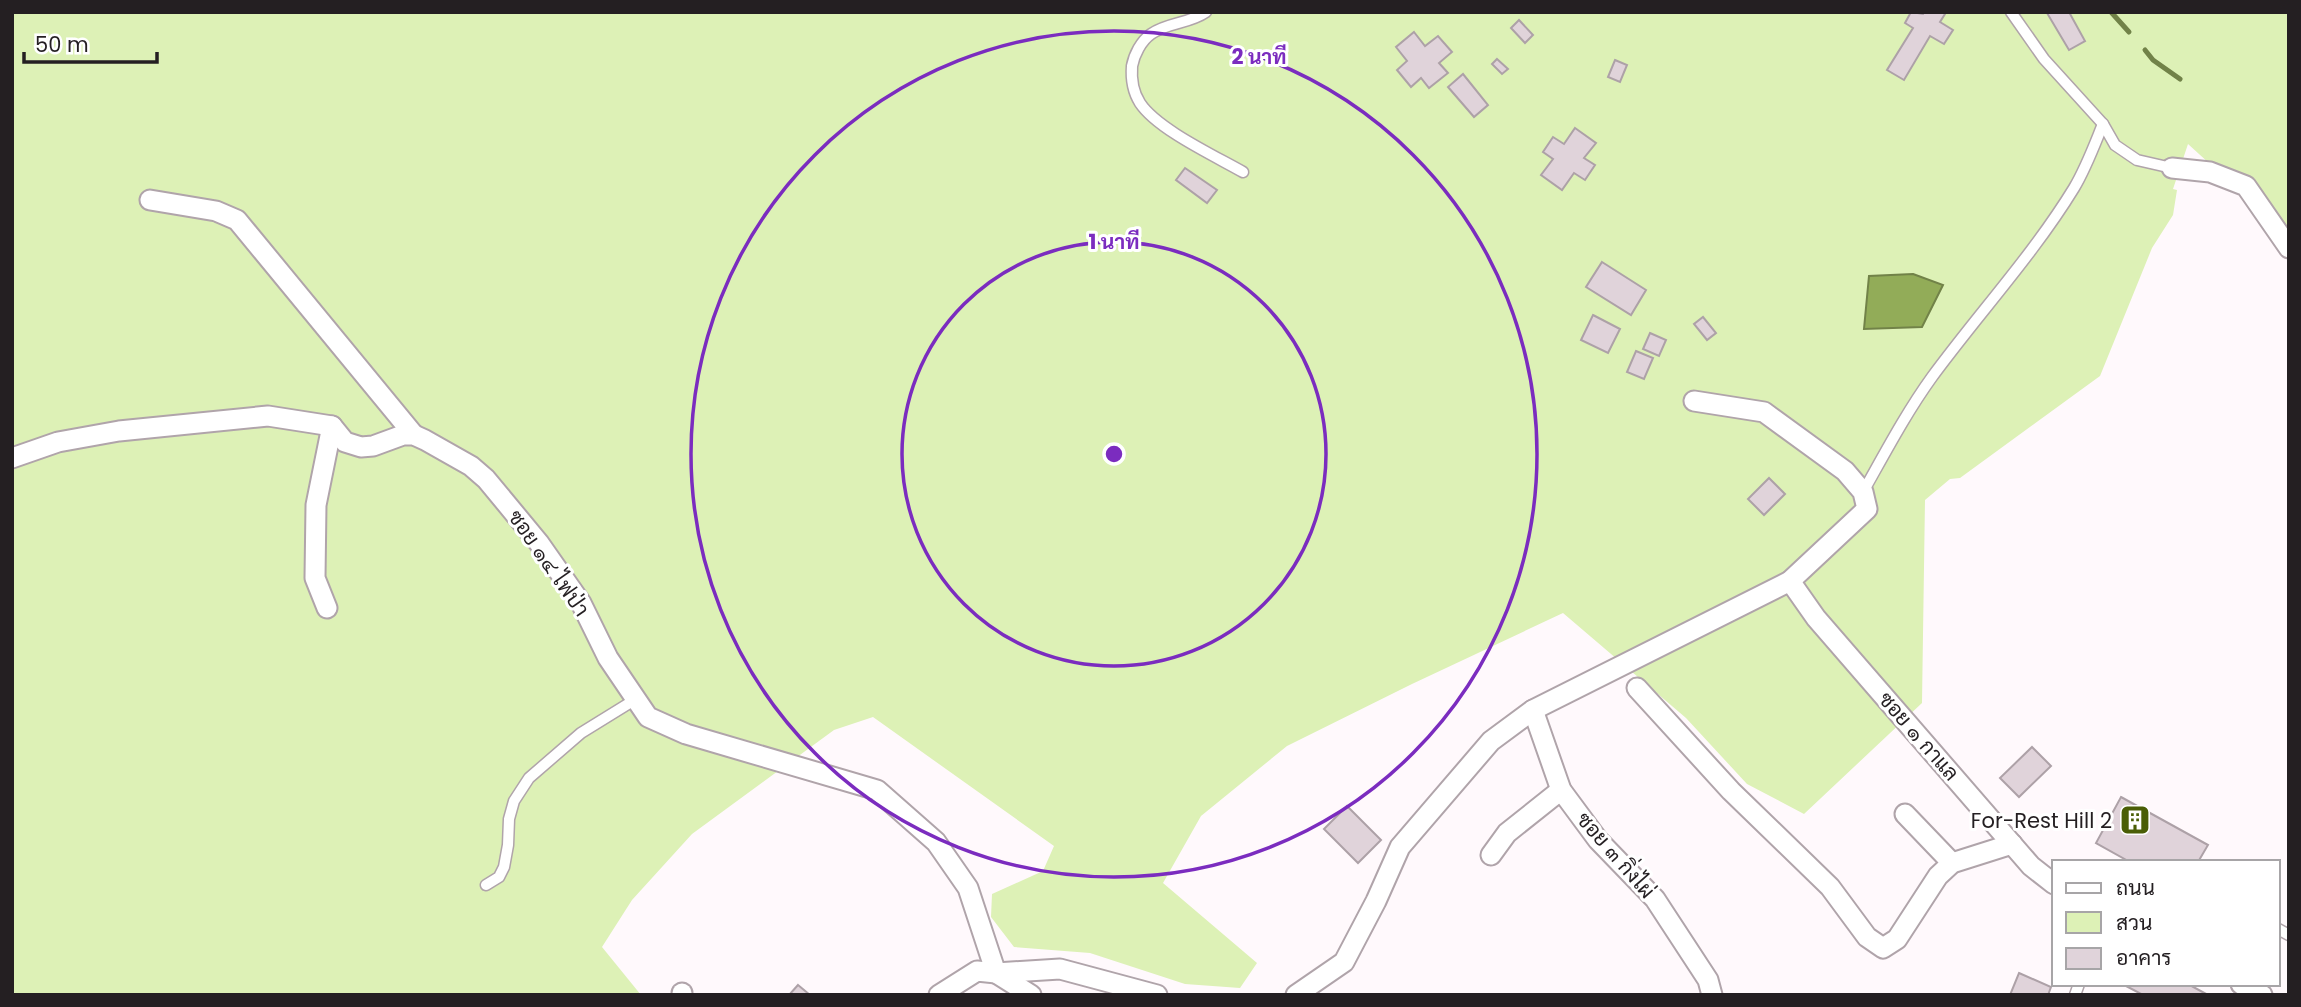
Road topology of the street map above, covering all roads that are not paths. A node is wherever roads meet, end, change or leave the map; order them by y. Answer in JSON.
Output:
{"nodes":[{"id":1,"x":1206,"y":12,"type":"edge"},
{"id":2,"x":2011,"y":12,"type":"edge"},
{"id":3,"x":2103,"y":124,"type":"junction"},
{"id":4,"x":2172,"y":168,"type":"joint"},
{"id":5,"x":1243,"y":172,"type":"dead end"},
{"id":6,"x":150,"y":200,"type":"dead end"},
{"id":7,"x":2289,"y":248,"type":"edge"},
{"id":8,"x":1694,"y":401,"type":"dead end"},
{"id":9,"x":332,"y":426,"type":"junction"},
{"id":10,"x":414,"y":435,"type":"junction"},
{"id":11,"x":12,"y":458,"type":"edge"},
{"id":12,"x":1863,"y":492,"type":"junction"},
{"id":13,"x":1790,"y":581,"type":"junction"},
{"id":14,"x":327,"y":608,"type":"dead end"},
{"id":15,"x":1637,"y":688,"type":"dead end"},
{"id":16,"x":636,"y":699,"type":"junction"},
{"id":17,"x":1533,"y":710,"type":"junction"},
{"id":18,"x":1561,"y":790,"type":"junction"},
{"id":19,"x":1905,"y":814,"type":"dead end"},
{"id":20,"x":2012,"y":844,"type":"junction"},
{"id":21,"x":1491,"y":855,"type":"dead end"},
{"id":22,"x":1952,"y":863,"type":"junction"},
{"id":23,"x":2052,"y":882,"type":"edge"},
{"id":24,"x":486,"y":885,"type":"dead end"},
{"id":25,"x":996,"y":973,"type":"junction"},
{"id":26,"x":2245,"y":986,"type":"edge"},
{"id":27,"x":939,"y":995,"type":"edge"},
{"id":28,"x":1031,"y":995,"type":"edge"},
{"id":29,"x":1157,"y":995,"type":"edge"},
{"id":30,"x":1296,"y":995,"type":"edge"},
{"id":31,"x":1712,"y":995,"type":"edge"},
{"id":32,"x":2262,"y":995,"type":"edge"}],
"edges":[{"from":1,"to":5,"type":"lane"},
{"from":2,"to":3,"type":"lane"},
{"from":3,"to":4,"type":"lane"},
{"from":3,"to":12,"type":"lane"},
{"from":4,"to":7,"type":"street"},
{"from":6,"to":10,"type":"street"},
{"from":8,"to":12,"type":"street"},
{"from":9,"to":10,"type":"street"},
{"from":9,"to":11,"type":"street"},
{"from":9,"to":14,"type":"street"},
{"from":10,"to":16,"type":"street","name":"ซอย ๑๔ ไฟป่า"},
{"from":12,"to":13,"type":"street"},
{"from":13,"to":17,"type":"street"},
{"from":13,"to":20,"type":"street","name":"ซอย ๑ กาแล"},
{"from":15,"to":22,"type":"street"},
{"from":16,"to":24,"type":"lane"},
{"from":16,"to":25,"type":"street","name":"ซอย ๑๔ ไฟป่า"},
{"from":17,"to":18,"type":"street","name":"ซอย ๓ กิ่งไผ่"},
{"from":17,"to":30,"type":"street"},
{"from":18,"to":21,"type":"street"},
{"from":18,"to":31,"type":"street","name":"ซอย ๓ กิ่งไผ่"},
{"from":19,"to":22,"type":"street"},
{"from":20,"to":22,"type":"street"},
{"from":20,"to":23,"type":"street","name":"ซอย ๑ กาแล"},
{"from":25,"to":27,"type":"street"},
{"from":25,"to":28,"type":"street"},
{"from":25,"to":29,"type":"street"},
{"from":26,"to":32,"type":"street"}]}
